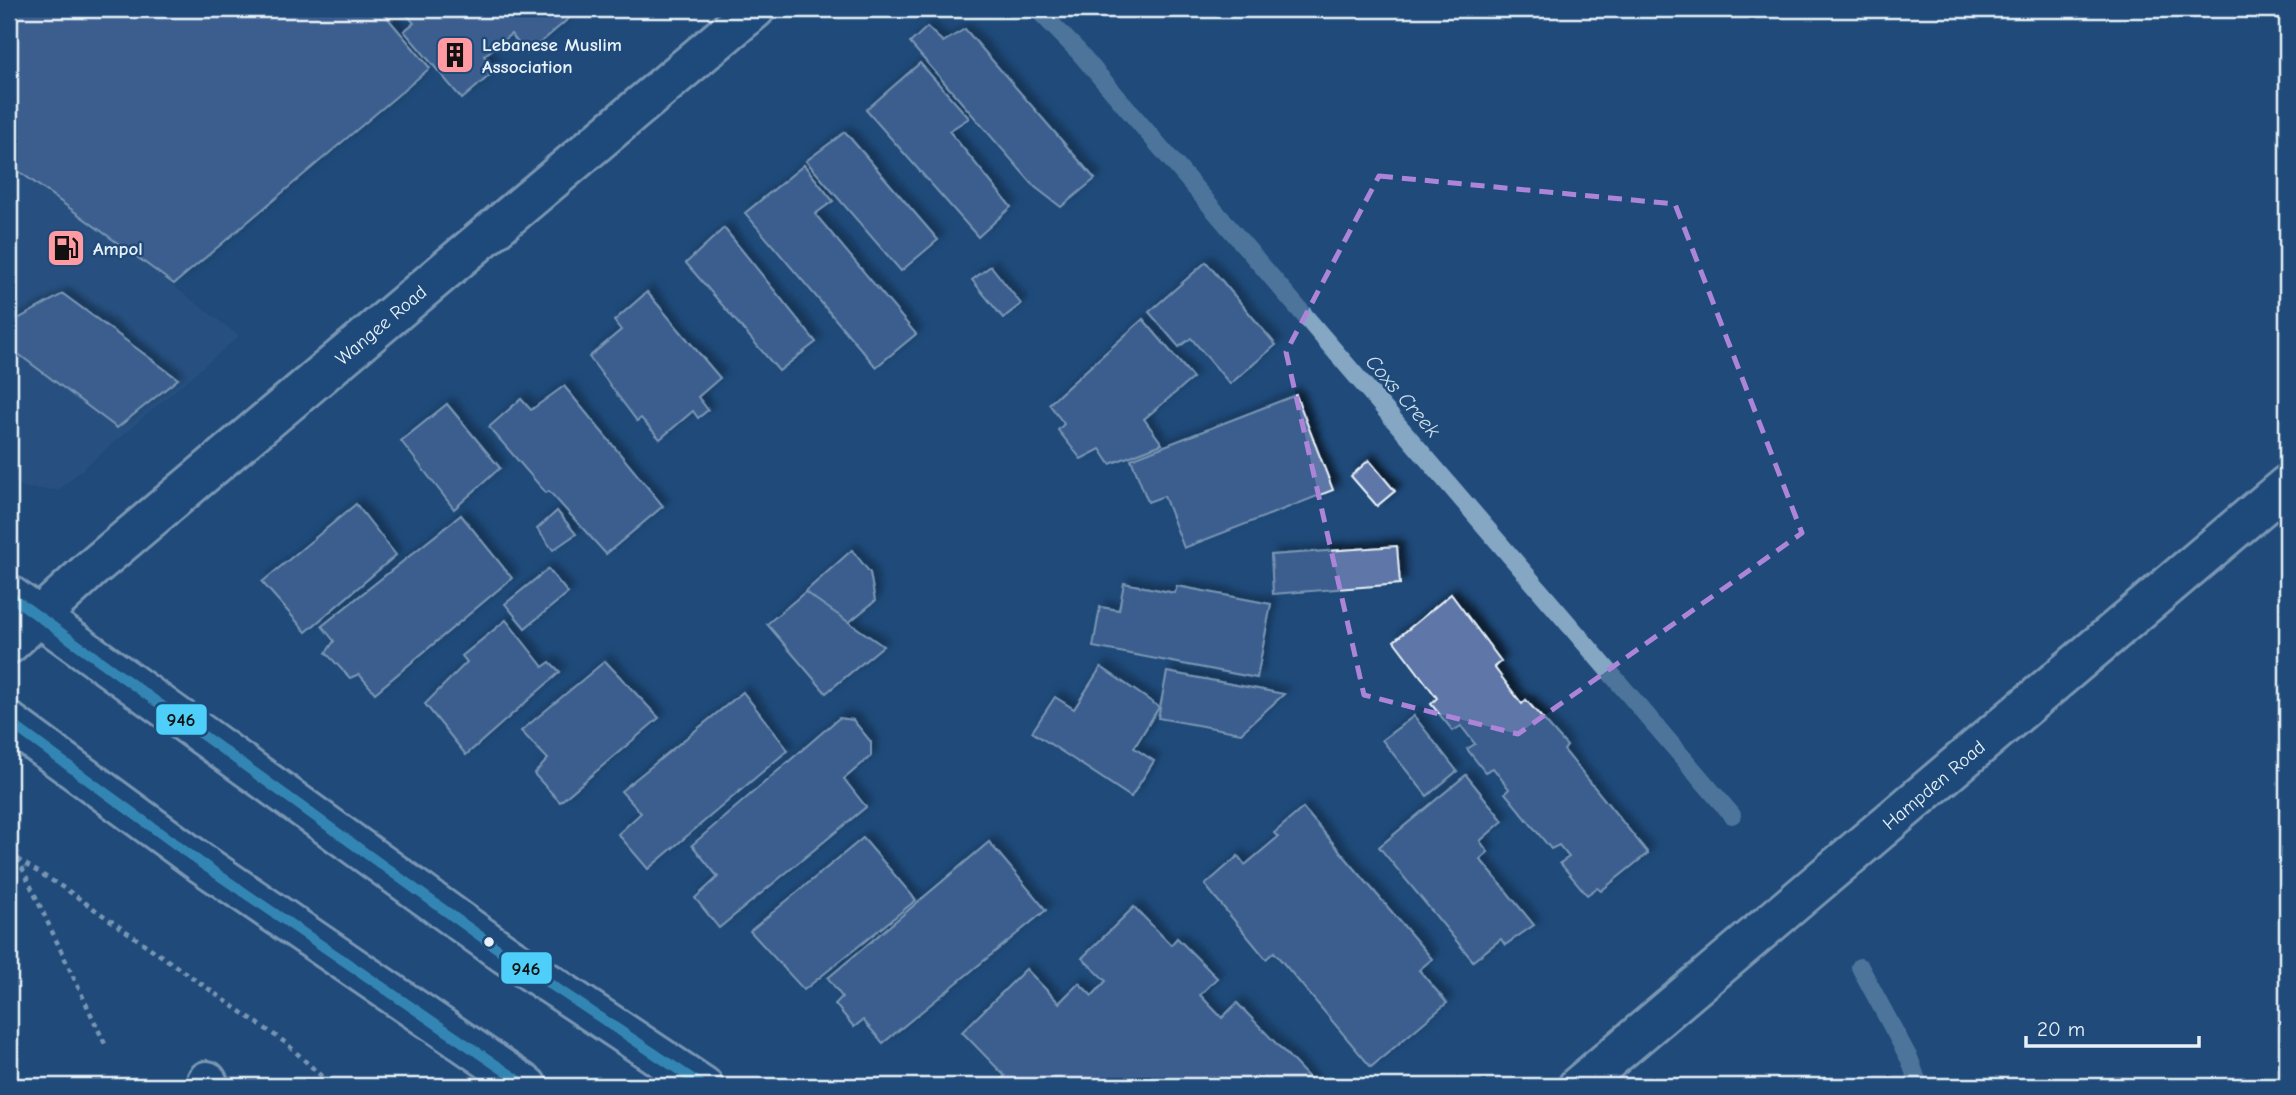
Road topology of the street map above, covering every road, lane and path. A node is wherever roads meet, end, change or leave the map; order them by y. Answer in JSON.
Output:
{"nodes":[{"id":1,"x":755,"y":9,"type":"edge"},
{"id":2,"x":2287,"y":485,"type":"edge"},
{"id":3,"x":23,"y":606,"type":"edge"},
{"id":4,"x":9,"y":644,"type":"edge"},
{"id":5,"x":9,"y":722,"type":"edge"},
{"id":6,"x":9,"y":840,"type":"edge"},
{"id":7,"x":17,"y":859,"type":"junction"},
{"id":8,"x":105,"y":1044,"type":"dead end"},
{"id":9,"x":332,"y":1086,"type":"edge"},
{"id":10,"x":527,"y":1086,"type":"edge"},
{"id":11,"x":703,"y":1086,"type":"edge"},
{"id":12,"x":1578,"y":1086,"type":"edge"}],
"edges":[{"from":1,"to":3,"type":"street","name":"Wangee Road"},
{"from":2,"to":12,"type":"street","name":"Hampden Road"},
{"from":3,"to":4,"type":"street","name":"Wangee Road"},
{"from":3,"to":11,"type":"street"},
{"from":5,"to":10,"type":"street"},
{"from":6,"to":7,"type":"path"},
{"from":7,"to":8,"type":"path"},
{"from":7,"to":9,"type":"path"}]}
